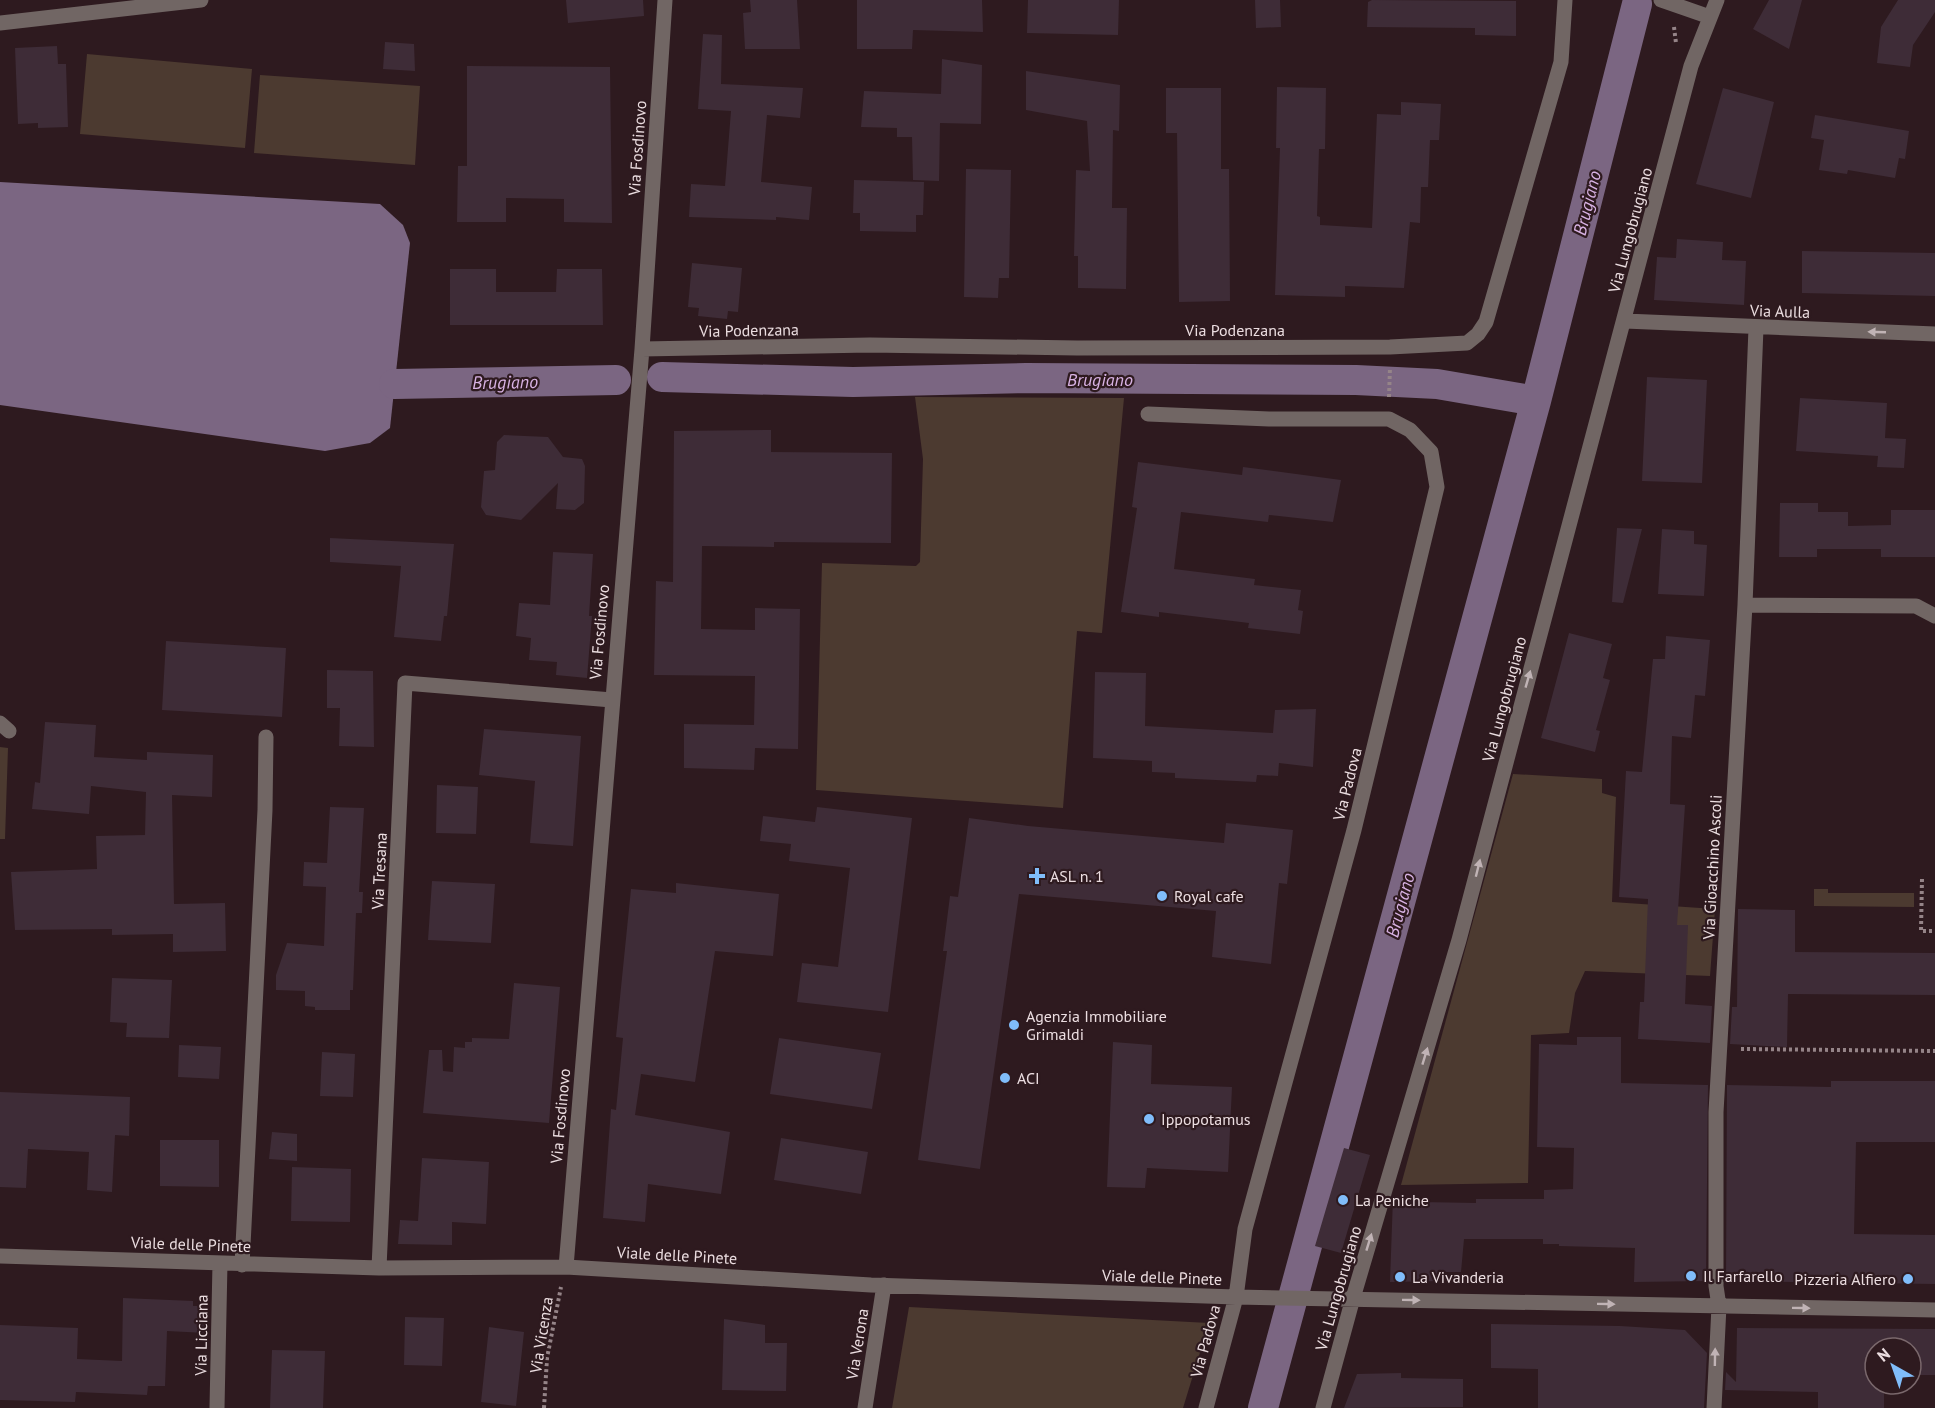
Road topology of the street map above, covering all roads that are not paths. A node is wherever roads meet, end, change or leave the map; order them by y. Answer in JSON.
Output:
{"nodes":[{"id":1,"x":201,"y":0,"type":"edge"},
{"id":2,"x":665,"y":0,"type":"edge"},
{"id":3,"x":1565,"y":0,"type":"edge"},
{"id":4,"x":1661,"y":0,"type":"edge"},
{"id":5,"x":1717,"y":0,"type":"edge"},
{"id":6,"x":1710,"y":17,"type":"junction"},
{"id":7,"x":0,"y":23,"type":"edge"},
{"id":8,"x":1624,"y":321,"type":"junction"},
{"id":9,"x":1756,"y":328,"type":"junction"},
{"id":10,"x":1935,"y":334,"type":"edge"},
{"id":11,"x":642,"y":349,"type":"junction"},
{"id":12,"x":1148,"y":414,"type":"dead end"},
{"id":13,"x":1745,"y":605,"type":"junction"},
{"id":14,"x":1935,"y":616,"type":"edge"},
{"id":15,"x":612,"y":700,"type":"junction"},
{"id":16,"x":266,"y":737,"type":"dead end"},
{"id":17,"x":0,"y":1256,"type":"edge"},
{"id":18,"x":220,"y":1263,"type":"junction"},
{"id":19,"x":242,"y":1265,"type":"junction"},
{"id":20,"x":566,"y":1267,"type":"junction"},
{"id":21,"x":379,"y":1268,"type":"junction"},
{"id":22,"x":884,"y":1285,"type":"junction"},
{"id":23,"x":1240,"y":1297,"type":"junction"},
{"id":24,"x":1346,"y":1298,"type":"junction"},
{"id":25,"x":1719,"y":1306,"type":"junction"},
{"id":26,"x":1935,"y":1310,"type":"edge"},
{"id":27,"x":217,"y":1408,"type":"edge"},
{"id":28,"x":865,"y":1408,"type":"edge"},
{"id":29,"x":1206,"y":1408,"type":"edge"},
{"id":30,"x":1323,"y":1408,"type":"edge"},
{"id":31,"x":1714,"y":1408,"type":"edge"}],
"edges":[{"from":1,"to":7,"type":"street"},
{"from":2,"to":11,"type":"street","name":"Via Fosdinovo"},
{"from":3,"to":11,"type":"street","name":"Via Podenzana"},
{"from":4,"to":6,"type":"street"},
{"from":5,"to":6,"type":"street","name":"Via Lungobrugiano"},
{"from":6,"to":8,"type":"street","name":"Via Lungobrugiano"},
{"from":8,"to":9,"type":"street","name":"Via Aulla"},
{"from":24,"to":8,"type":"street","name":"Via Lungobrugiano","one_way":true},
{"from":10,"to":9,"type":"street","name":"Via Aulla","one_way":true},
{"from":9,"to":13,"type":"street","name":"Via Gioacchino Ascoli"},
{"from":11,"to":15,"type":"street","name":"Via Fosdinovo"},
{"from":12,"to":23,"type":"street","name":"Via Padova"},
{"from":13,"to":14,"type":"street"},
{"from":13,"to":25,"type":"street","name":"Via Gioacchino Ascoli"},
{"from":15,"to":20,"type":"street","name":"Via Fosdinovo"},
{"from":15,"to":21,"type":"street","name":"Via Tresana"},
{"from":16,"to":19,"type":"street"},
{"from":17,"to":18,"type":"street","name":"Viale delle Pinete"},
{"from":18,"to":19,"type":"street","name":"Viale delle Pinete"},
{"from":18,"to":27,"type":"street","name":"Via Licciana"},
{"from":19,"to":21,"type":"street","name":"Viale delle Pinete"},
{"from":20,"to":21,"type":"street","name":"Viale delle Pinete"},
{"from":20,"to":22,"type":"street","name":"Viale delle Pinete"},
{"from":22,"to":23,"type":"street","name":"Viale delle Pinete"},
{"from":22,"to":28,"type":"street","name":"Via Verona"},
{"from":23,"to":24,"type":"street","name":"Viale delle Pinete"},
{"from":23,"to":29,"type":"street","name":"Via Padova"},
{"from":24,"to":25,"type":"street","name":"Viale delle Pinete","one_way":true},
{"from":24,"to":30,"type":"street","name":"Via Lungobrugiano"},
{"from":25,"to":26,"type":"street","name":"Viale delle Pinete","one_way":true},
{"from":31,"to":25,"type":"street","name":"Via Gioacchino Ascoli","one_way":true}]}
